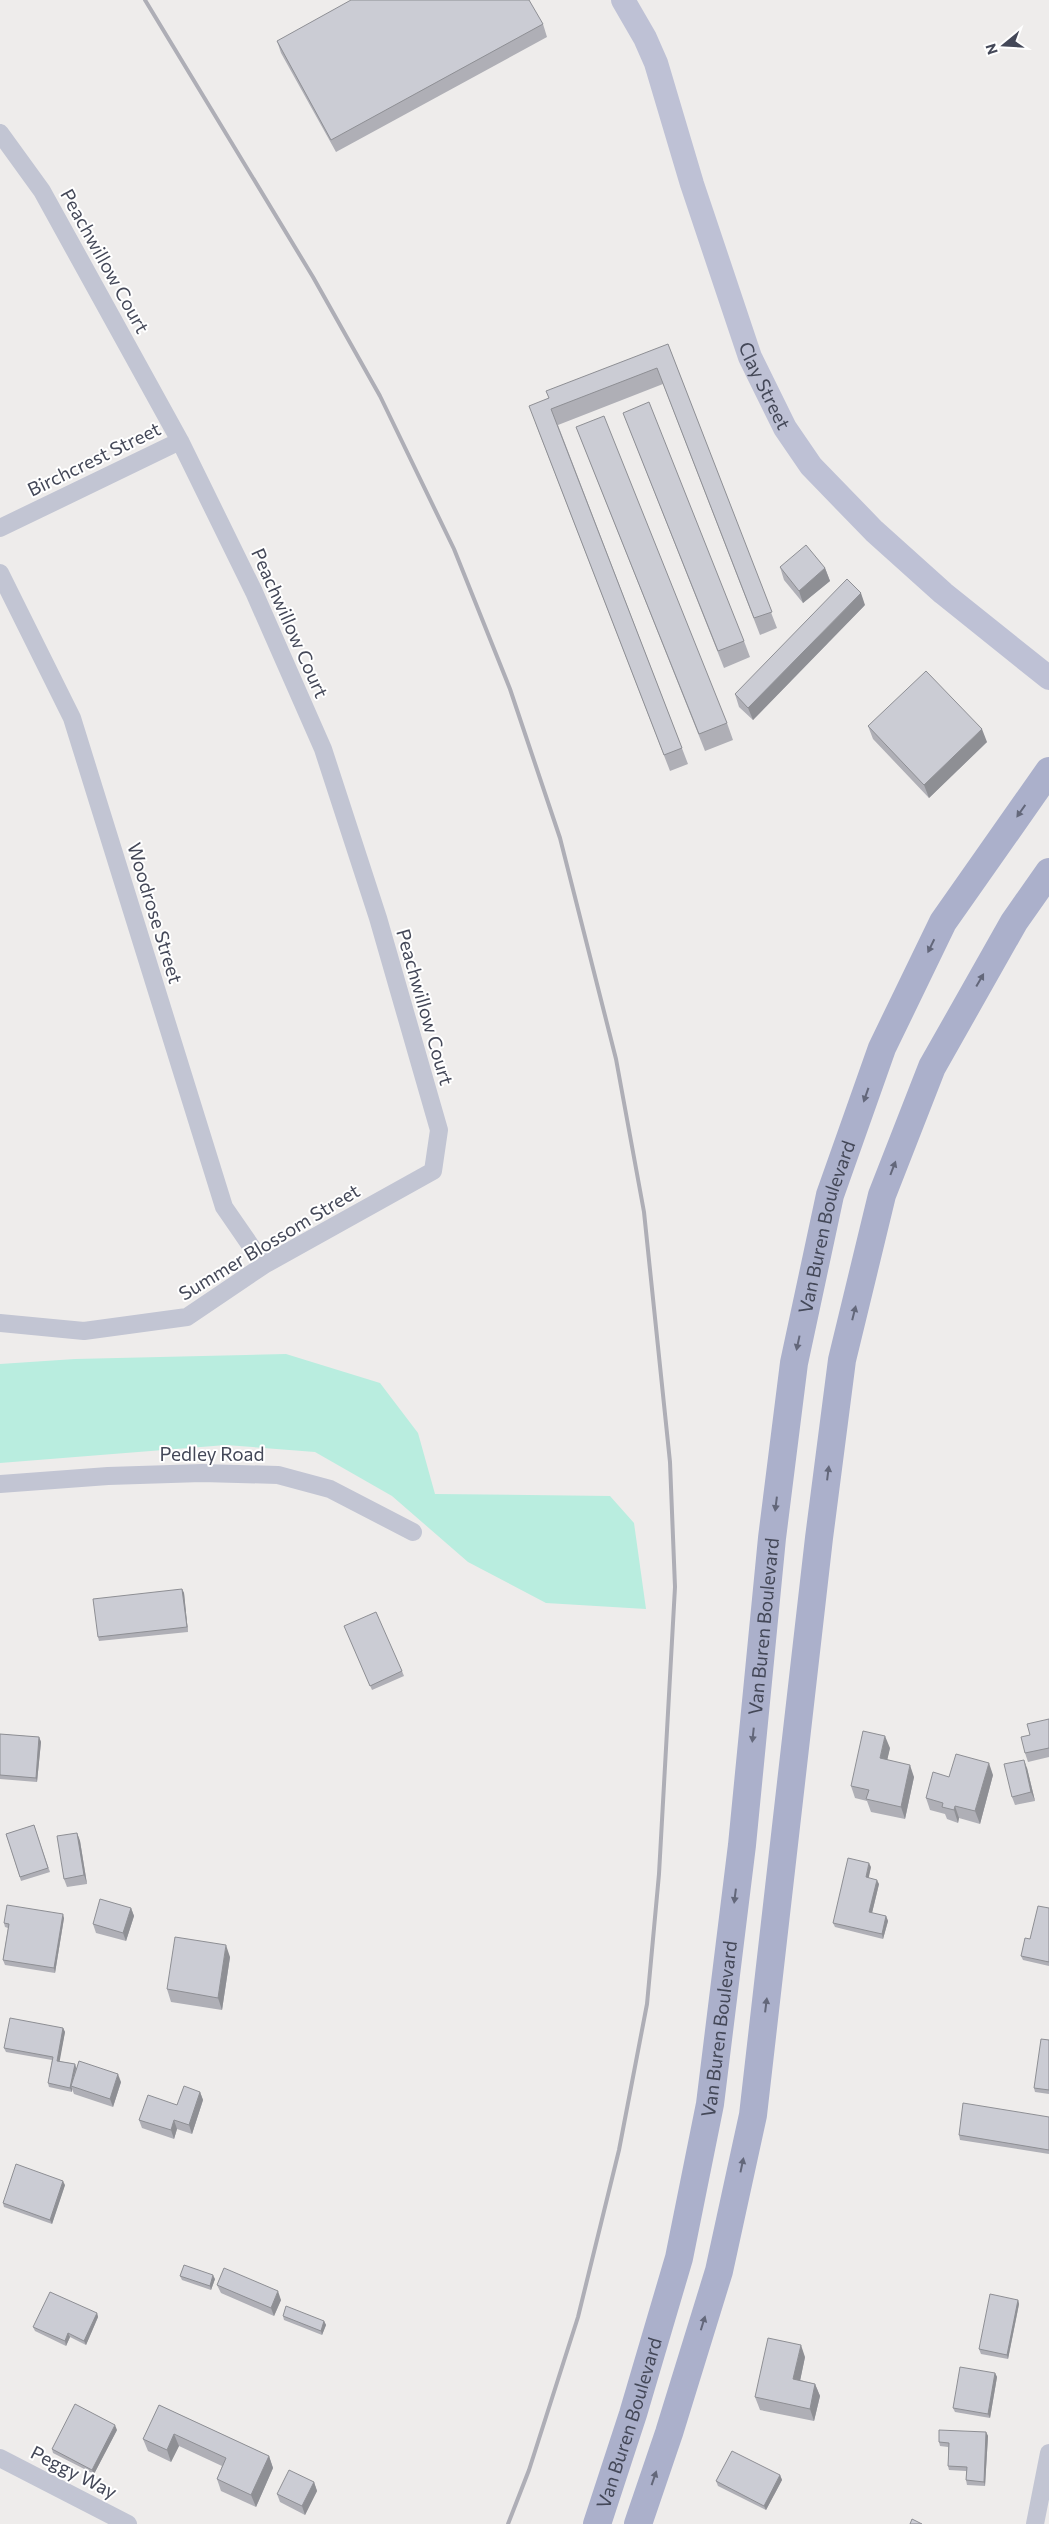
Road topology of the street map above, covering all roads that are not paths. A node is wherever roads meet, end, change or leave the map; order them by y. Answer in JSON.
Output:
{"nodes":[{"id":1,"x":623,"y":0,"type":"edge"},
{"id":2,"x":0,"y":133,"type":"edge"},
{"id":3,"x":180,"y":441,"type":"junction"},
{"id":4,"x":0,"y":528,"type":"edge"},
{"id":5,"x":0,"y":573,"type":"edge"},
{"id":6,"x":1049,"y":678,"type":"edge"},
{"id":7,"x":1049,"y":771,"type":"edge"},
{"id":8,"x":1049,"y":872,"type":"edge"},
{"id":9,"x":433,"y":1171,"type":"joint"},
{"id":10,"x":264,"y":1265,"type":"junction"},
{"id":11,"x":0,"y":1323,"type":"edge"},
{"id":12,"x":0,"y":1484,"type":"edge"},
{"id":13,"x":413,"y":1532,"type":"dead end"},
{"id":14,"x":1049,"y":2453,"type":"edge"},
{"id":15,"x":0,"y":2458,"type":"edge"},
{"id":16,"x":128,"y":2524,"type":"edge"},
{"id":17,"x":597,"y":2524,"type":"edge"},
{"id":18,"x":638,"y":2524,"type":"edge"},
{"id":19,"x":1035,"y":2524,"type":"edge"}],
"edges":[{"from":1,"to":6,"type":"main road","name":"Clay Street"},
{"from":2,"to":3,"type":"street","name":"Peachwillow Court"},
{"from":3,"to":4,"type":"street","name":"Birchcrest Street"},
{"from":3,"to":9,"type":"street","name":"Peachwillow Court"},
{"from":5,"to":10,"type":"street","name":"Woodrose Street"},
{"from":7,"to":17,"type":"main road","name":"Van Buren Boulevard","one_way":true},
{"from":18,"to":8,"type":"main road","name":"Van Buren Boulevard","one_way":true},
{"from":9,"to":10,"type":"street","name":"Summer Blossom Street"},
{"from":10,"to":11,"type":"street","name":"Summer Blossom Street"},
{"from":12,"to":13,"type":"street","name":"Pedley Road"},
{"from":14,"to":19,"type":"street"},
{"from":15,"to":16,"type":"street","name":"Peggy Way"}]}
